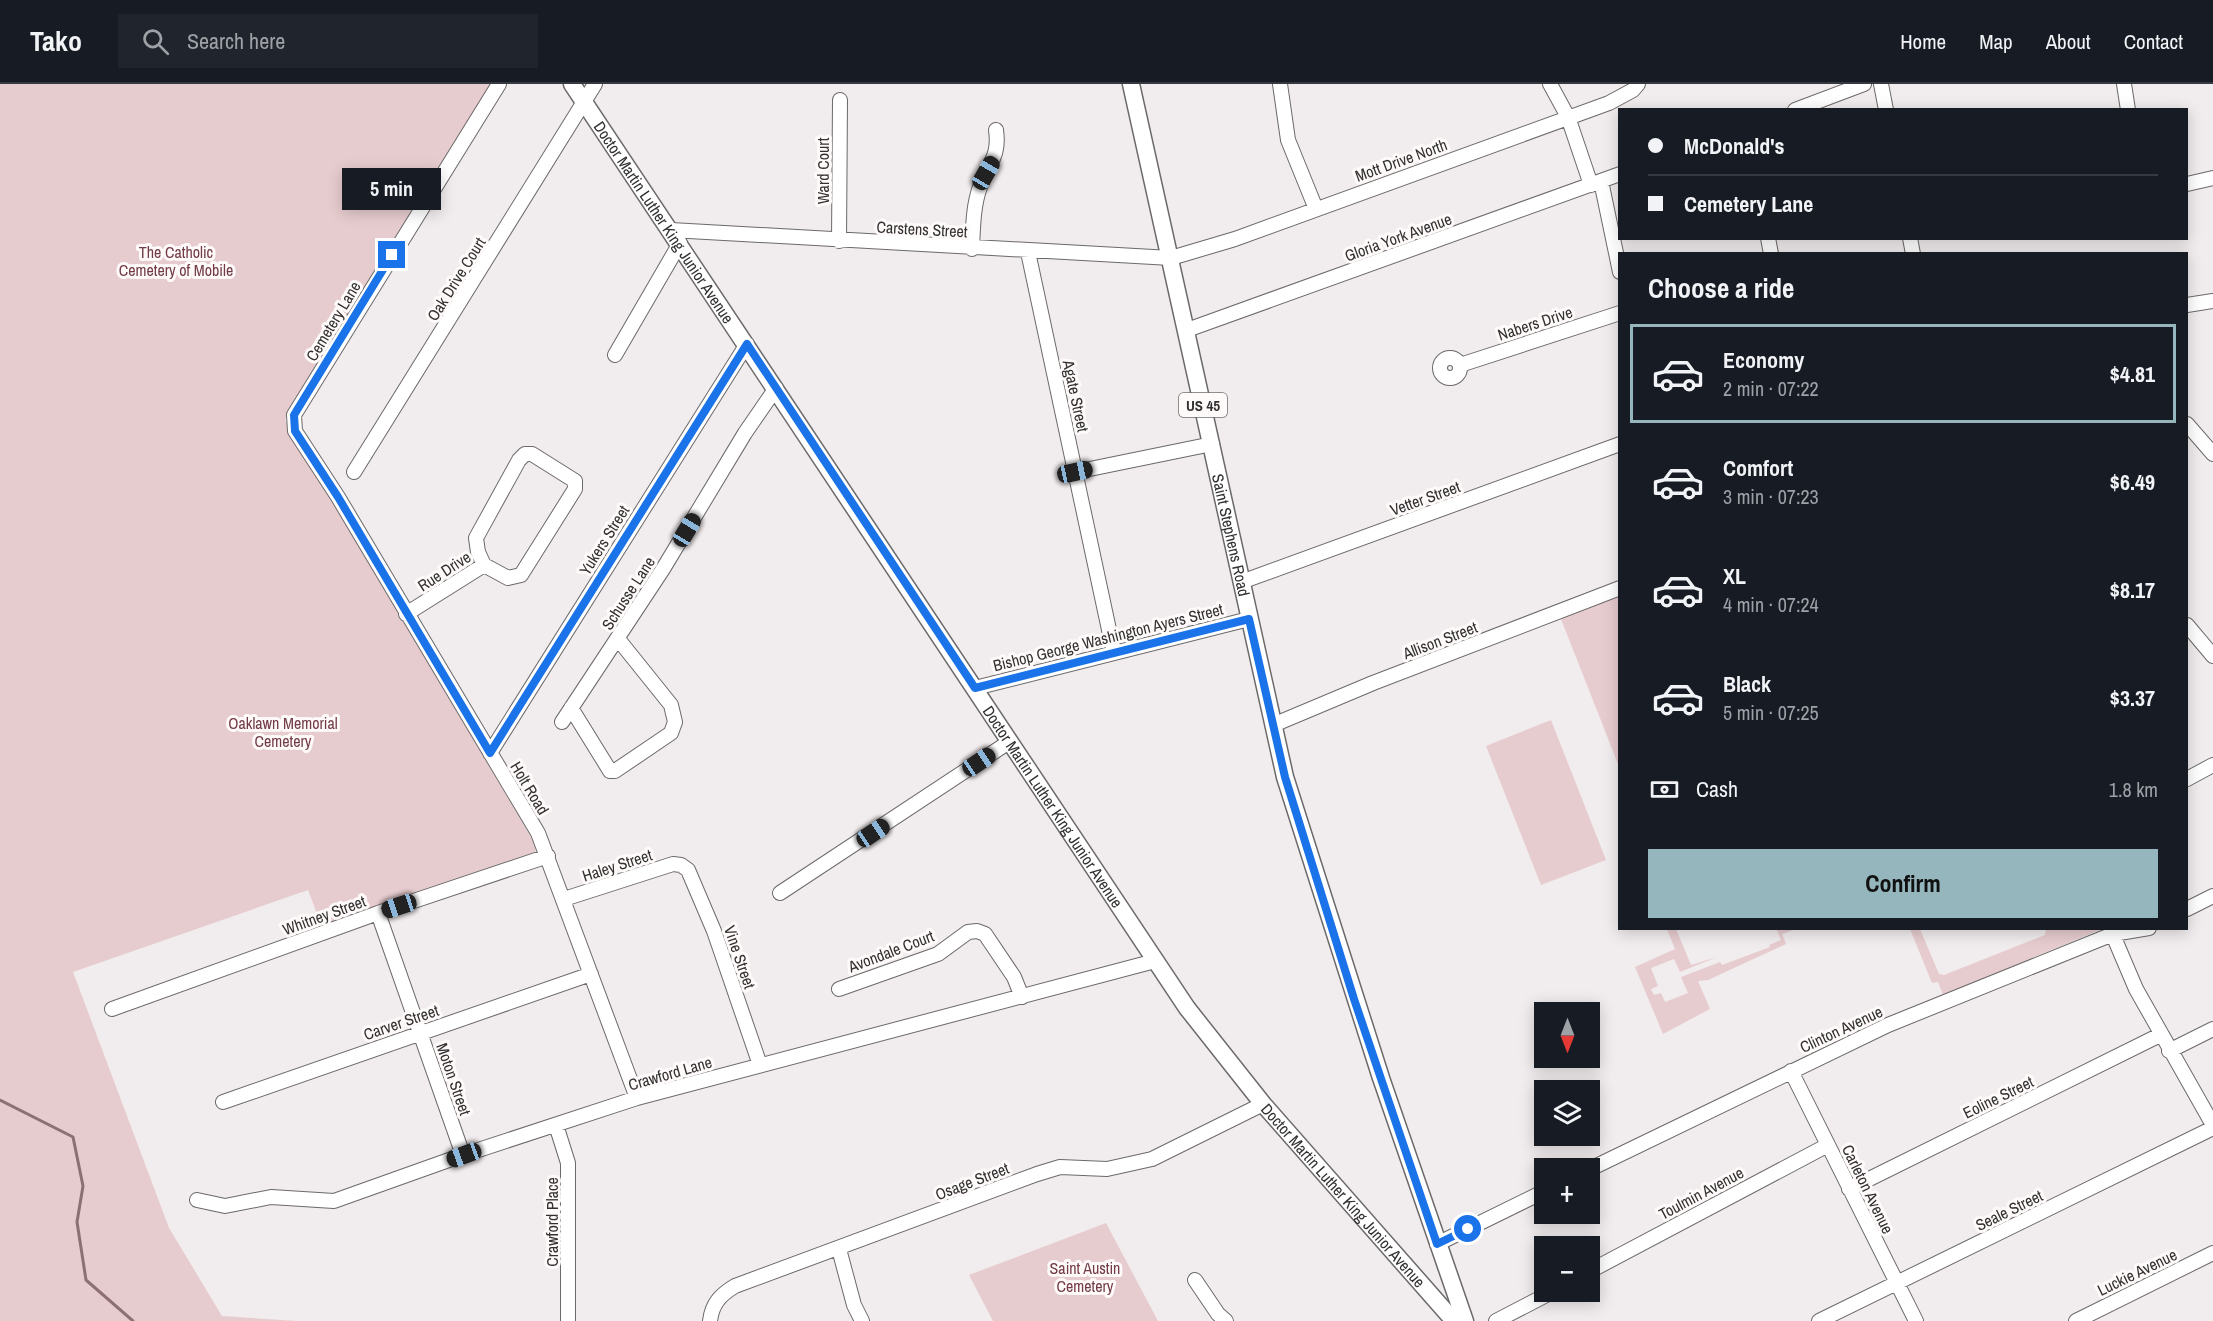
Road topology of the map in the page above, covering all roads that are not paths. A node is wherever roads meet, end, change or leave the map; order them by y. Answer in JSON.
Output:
{"nodes":[{"id":1,"x":499,"y":84,"type":"edge"},
{"id":2,"x":572,"y":84,"type":"edge"},
{"id":3,"x":595,"y":84,"type":"edge"},
{"id":4,"x":1131,"y":84,"type":"edge"},
{"id":5,"x":1280,"y":84,"type":"edge"},
{"id":6,"x":1550,"y":84,"type":"edge"},
{"id":7,"x":1638,"y":84,"type":"edge"},
{"id":8,"x":1864,"y":84,"type":"edge"},
{"id":9,"x":1881,"y":84,"type":"edge"},
{"id":10,"x":2124,"y":84,"type":"edge"},
{"id":11,"x":840,"y":100,"type":"dead end"},
{"id":12,"x":584,"y":102,"type":"junction"},
{"id":13,"x":1800,"y":108,"type":"edge"},
{"id":14,"x":1886,"y":108,"type":"edge"},
{"id":15,"x":2128,"y":108,"type":"edge"},
{"id":16,"x":1568,"y":117,"type":"junction"},
{"id":17,"x":996,"y":130,"type":"dead end"},
{"id":18,"x":1618,"y":175,"type":"edge"},
{"id":19,"x":2213,"y":178,"type":"edge"},
{"id":20,"x":1596,"y":183,"type":"junction"},
{"id":21,"x":2188,"y":184,"type":"edge"},
{"id":22,"x":1316,"y":209,"type":"junction"},
{"id":23,"x":675,"y":237,"type":"junction"},
{"id":24,"x":839,"y":241,"type":"junction"},
{"id":25,"x":972,"y":249,"type":"junction"},
{"id":26,"x":1028,"y":252,"type":"junction"},
{"id":27,"x":1171,"y":258,"type":"junction"},
{"id":28,"x":1618,"y":265,"type":"edge"},
{"id":29,"x":2213,"y":301,"type":"edge"},
{"id":30,"x":2188,"y":305,"type":"edge"},
{"id":31,"x":1618,"y":314,"type":"edge"},
{"id":32,"x":1187,"y":330,"type":"junction"},
{"id":33,"x":747,"y":344,"type":"junction"},
{"id":34,"x":615,"y":355,"type":"dead end"},
{"id":35,"x":1460,"y":365,"type":"dead end"},
{"id":36,"x":776,"y":388,"type":"junction"},
{"id":37,"x":293,"y":423,"type":"joint"},
{"id":38,"x":2188,"y":425,"type":"edge"},
{"id":39,"x":1212,"y":444,"type":"junction"},
{"id":40,"x":1618,"y":445,"type":"edge"},
{"id":41,"x":2213,"y":454,"type":"edge"},
{"id":42,"x":354,"y":472,"type":"dead end"},
{"id":43,"x":1075,"y":472,"type":"junction"},
{"id":44,"x":484,"y":565,"type":"junction"},
{"id":45,"x":1241,"y":582,"type":"junction"},
{"id":46,"x":1618,"y":589,"type":"edge"},
{"id":47,"x":406,"y":614,"type":"junction"},
{"id":48,"x":1249,"y":619,"type":"junction"},
{"id":49,"x":2188,"y":626,"type":"edge"},
{"id":50,"x":618,"y":639,"type":"junction"},
{"id":51,"x":1114,"y":653,"type":"junction"},
{"id":52,"x":2213,"y":656,"type":"edge"},
{"id":53,"x":975,"y":688,"type":"junction"},
{"id":54,"x":571,"y":708,"type":"junction"},
{"id":55,"x":562,"y":722,"type":"dead end"},
{"id":56,"x":1273,"y":725,"type":"junction"},
{"id":57,"x":1009,"y":742,"type":"junction"},
{"id":58,"x":490,"y":753,"type":"junction"},
{"id":59,"x":2213,"y":765,"type":"edge"},
{"id":60,"x":2188,"y":778,"type":"edge"},
{"id":61,"x":548,"y":856,"type":"junction"},
{"id":62,"x":681,"y":865,"type":"joint"},
{"id":63,"x":780,"y":893,"type":"dead end"},
{"id":64,"x":2213,"y":896,"type":"edge"},
{"id":65,"x":564,"y":899,"type":"junction"},
{"id":66,"x":2188,"y":908,"type":"edge"},
{"id":67,"x":378,"y":913,"type":"junction"},
{"id":68,"x":2112,"y":931,"type":"edge"},
{"id":69,"x":1155,"y":961,"type":"junction"},
{"id":70,"x":591,"y":974,"type":"junction"},
{"id":71,"x":839,"y":989,"type":"dead end"},
{"id":72,"x":1022,"y":997,"type":"junction"},
{"id":73,"x":112,"y":1009,"type":"dead end"},
{"id":74,"x":2213,"y":1029,"type":"edge"},
{"id":75,"x":420,"y":1032,"type":"junction"},
{"id":76,"x":2160,"y":1035,"type":"junction"},
{"id":77,"x":2169,"y":1051,"type":"junction"},
{"id":78,"x":759,"y":1065,"type":"junction"},
{"id":79,"x":1791,"y":1071,"type":"junction"},
{"id":80,"x":637,"y":1098,"type":"junction"},
{"id":81,"x":223,"y":1102,"type":"dead end"},
{"id":82,"x":1263,"y":1104,"type":"junction"},
{"id":83,"x":556,"y":1125,"type":"junction"},
{"id":84,"x":2213,"y":1127,"type":"edge"},
{"id":85,"x":1828,"y":1145,"type":"junction"},
{"id":86,"x":464,"y":1155,"type":"junction"},
{"id":87,"x":1600,"y":1164,"type":"edge"},
{"id":88,"x":1850,"y":1189,"type":"junction"},
{"id":89,"x":1534,"y":1196,"type":"edge"},
{"id":90,"x":196,"y":1200,"type":"dead end"},
{"id":91,"x":1437,"y":1244,"type":"junction"},
{"id":92,"x":839,"y":1249,"type":"junction"},
{"id":93,"x":2213,"y":1253,"type":"edge"},
{"id":94,"x":1600,"y":1266,"type":"edge"},
{"id":95,"x":1195,"y":1280,"type":"dead end"},
{"id":96,"x":1897,"y":1283,"type":"junction"},
{"id":97,"x":1534,"y":1301,"type":"edge"},
{"id":98,"x":1455,"y":1318,"type":"edge"},
{"id":99,"x":568,"y":1321,"type":"edge"},
{"id":100,"x":710,"y":1321,"type":"edge"},
{"id":101,"x":862,"y":1321,"type":"edge"},
{"id":102,"x":1226,"y":1321,"type":"edge"},
{"id":103,"x":1496,"y":1321,"type":"edge"},
{"id":104,"x":1819,"y":1321,"type":"edge"},
{"id":105,"x":1916,"y":1321,"type":"edge"},
{"id":106,"x":2076,"y":1321,"type":"edge"}],
"edges":[{"from":1,"to":37,"type":"street","name":"Cemetery Lane"},
{"from":2,"to":12,"type":"main road","name":"Doctor Martin Luther King Junior Avenue"},
{"from":3,"to":12,"type":"street","name":"Oak Drive Court"},
{"from":4,"to":27,"type":"main road","name":"Saint Stephens Road","number":"US 45"},
{"from":5,"to":22,"type":"street"},
{"from":6,"to":16,"type":"street"},
{"from":7,"to":16,"type":"street","name":"Mott Drive North"},
{"from":8,"to":13,"type":"street"},
{"from":9,"to":14,"type":"street"},
{"from":10,"to":15,"type":"street"},
{"from":11,"to":24,"type":"street","name":"Ward Court"},
{"from":12,"to":23,"type":"main road","name":"Doctor Martin Luther King Junior Avenue"},
{"from":12,"to":42,"type":"street","name":"Oak Drive Court"},
{"from":16,"to":20,"type":"street"},
{"from":16,"to":22,"type":"street","name":"Mott Drive North"},
{"from":17,"to":25,"type":"street"},
{"from":18,"to":20,"type":"street","name":"Gloria York Avenue"},
{"from":19,"to":21,"type":"street"},
{"from":20,"to":28,"type":"street"},
{"from":20,"to":32,"type":"street","name":"Gloria York Avenue"},
{"from":22,"to":27,"type":"street","name":"Mott Drive North"},
{"from":23,"to":24,"type":"street","name":"Carstens Street"},
{"from":23,"to":33,"type":"main road","name":"Doctor Martin Luther King Junior Avenue"},
{"from":23,"to":34,"type":"street"},
{"from":24,"to":25,"type":"street","name":"Carstens Street"},
{"from":25,"to":26,"type":"street","name":"Carstens Street"},
{"from":26,"to":27,"type":"street","name":"Carstens Street"},
{"from":26,"to":43,"type":"street","name":"Agate Street"},
{"from":27,"to":32,"type":"main road","name":"Saint Stephens Road","number":"US 45"},
{"from":29,"to":30,"type":"street"},
{"from":31,"to":35,"type":"street","name":"Nabers Drive"},
{"from":32,"to":39,"type":"main road","name":"Saint Stephens Road","number":"US 45"},
{"from":33,"to":36,"type":"main road","name":"Doctor Martin Luther King Junior Avenue"},
{"from":33,"to":58,"type":"street","name":"Yukers Street"},
{"from":36,"to":50,"type":"street","name":"Schusse Lane"},
{"from":36,"to":53,"type":"main road","name":"Doctor Martin Luther King Junior Avenue"},
{"from":37,"to":47,"type":"street","name":"Holt Road"},
{"from":38,"to":41,"type":"street"},
{"from":39,"to":43,"type":"street"},
{"from":39,"to":45,"type":"main road","name":"Saint Stephens Road","number":"US 45"},
{"from":40,"to":45,"type":"street","name":"Vetter Street"},
{"from":43,"to":51,"type":"street","name":"Agate Street"},
{"from":44,"to":44,"type":"street","name":"Rue Drive"},
{"from":44,"to":47,"type":"street","name":"Rue Drive"},
{"from":45,"to":48,"type":"main road","name":"Saint Stephens Road","number":"US 45"},
{"from":46,"to":56,"type":"street","name":"Allison Street"},
{"from":47,"to":58,"type":"street","name":"Holt Road"},
{"from":48,"to":51,"type":"street","name":"Bishop George Washington Ayers Street"},
{"from":48,"to":56,"type":"main road","name":"Saint Stephens Road","number":"US 45"},
{"from":49,"to":52,"type":"street"},
{"from":50,"to":54,"type":"street","name":"Schusse Lane"},
{"from":50,"to":54,"type":"street"},
{"from":51,"to":53,"type":"street","name":"Bishop George Washington Ayers Street"},
{"from":53,"to":57,"type":"main road","name":"Doctor Martin Luther King Junior Avenue"},
{"from":54,"to":55,"type":"street","name":"Schusse Lane"},
{"from":56,"to":91,"type":"main road","name":"Saint Stephens Road","number":"US 45"},
{"from":57,"to":63,"type":"street"},
{"from":57,"to":69,"type":"main road","name":"Doctor Martin Luther King Junior Avenue"},
{"from":58,"to":61,"type":"street","name":"Holt Road"},
{"from":59,"to":60,"type":"street"},
{"from":61,"to":65,"type":"street","name":"Holt Road"},
{"from":61,"to":67,"type":"street","name":"Whitney Street"},
{"from":62,"to":65,"type":"street","name":"Haley Street"},
{"from":62,"to":78,"type":"street","name":"Vine Street"},
{"from":64,"to":66,"type":"street"},
{"from":65,"to":70,"type":"street","name":"Holt Road"},
{"from":67,"to":73,"type":"street","name":"Whitney Street"},
{"from":67,"to":75,"type":"street","name":"Moton Street"},
{"from":68,"to":76,"type":"street"},
{"from":68,"to":79,"type":"street","name":"Clinton Avenue"},
{"from":69,"to":72,"type":"street","name":"Crawford Lane"},
{"from":69,"to":82,"type":"main road","name":"Doctor Martin Luther King Junior Avenue"},
{"from":70,"to":75,"type":"street","name":"Carver Street"},
{"from":70,"to":80,"type":"street","name":"Holt Road"},
{"from":71,"to":72,"type":"street","name":"Avondale Court"},
{"from":72,"to":78,"type":"street","name":"Crawford Lane"},
{"from":74,"to":77,"type":"street"},
{"from":75,"to":81,"type":"street","name":"Carver Street"},
{"from":75,"to":86,"type":"street","name":"Moton Street"},
{"from":76,"to":77,"type":"street"},
{"from":76,"to":88,"type":"street","name":"Eoline Street"},
{"from":77,"to":84,"type":"street"},
{"from":78,"to":80,"type":"street","name":"Crawford Lane"},
{"from":79,"to":85,"type":"street","name":"Carleton Avenue"},
{"from":79,"to":87,"type":"street","name":"Clinton Avenue"},
{"from":80,"to":83,"type":"street","name":"Crawford Lane"},
{"from":82,"to":92,"type":"street","name":"Osage Street"},
{"from":82,"to":98,"type":"main road","name":"Doctor Martin Luther King Junior Avenue"},
{"from":83,"to":86,"type":"street","name":"Crawford Lane"},
{"from":83,"to":99,"type":"street","name":"Crawford Place"},
{"from":84,"to":96,"type":"street","name":"Seale Street"},
{"from":85,"to":88,"type":"street","name":"Carleton Avenue"},
{"from":85,"to":94,"type":"street","name":"Toulmin Avenue"},
{"from":86,"to":90,"type":"street","name":"Crawford Lane"},
{"from":88,"to":96,"type":"street","name":"Carleton Avenue"},
{"from":89,"to":91,"type":"street"},
{"from":91,"to":98,"type":"main road","name":"Saint Stephens Road","number":"US 45"},
{"from":92,"to":100,"type":"street","name":"Osage Street"},
{"from":92,"to":101,"type":"street"},
{"from":93,"to":106,"type":"street","name":"Luckie Avenue"},
{"from":95,"to":102,"type":"street"},
{"from":96,"to":104,"type":"street","name":"Seale Street"},
{"from":96,"to":105,"type":"street","name":"Carleton Avenue"},
{"from":97,"to":103,"type":"street"}]}
